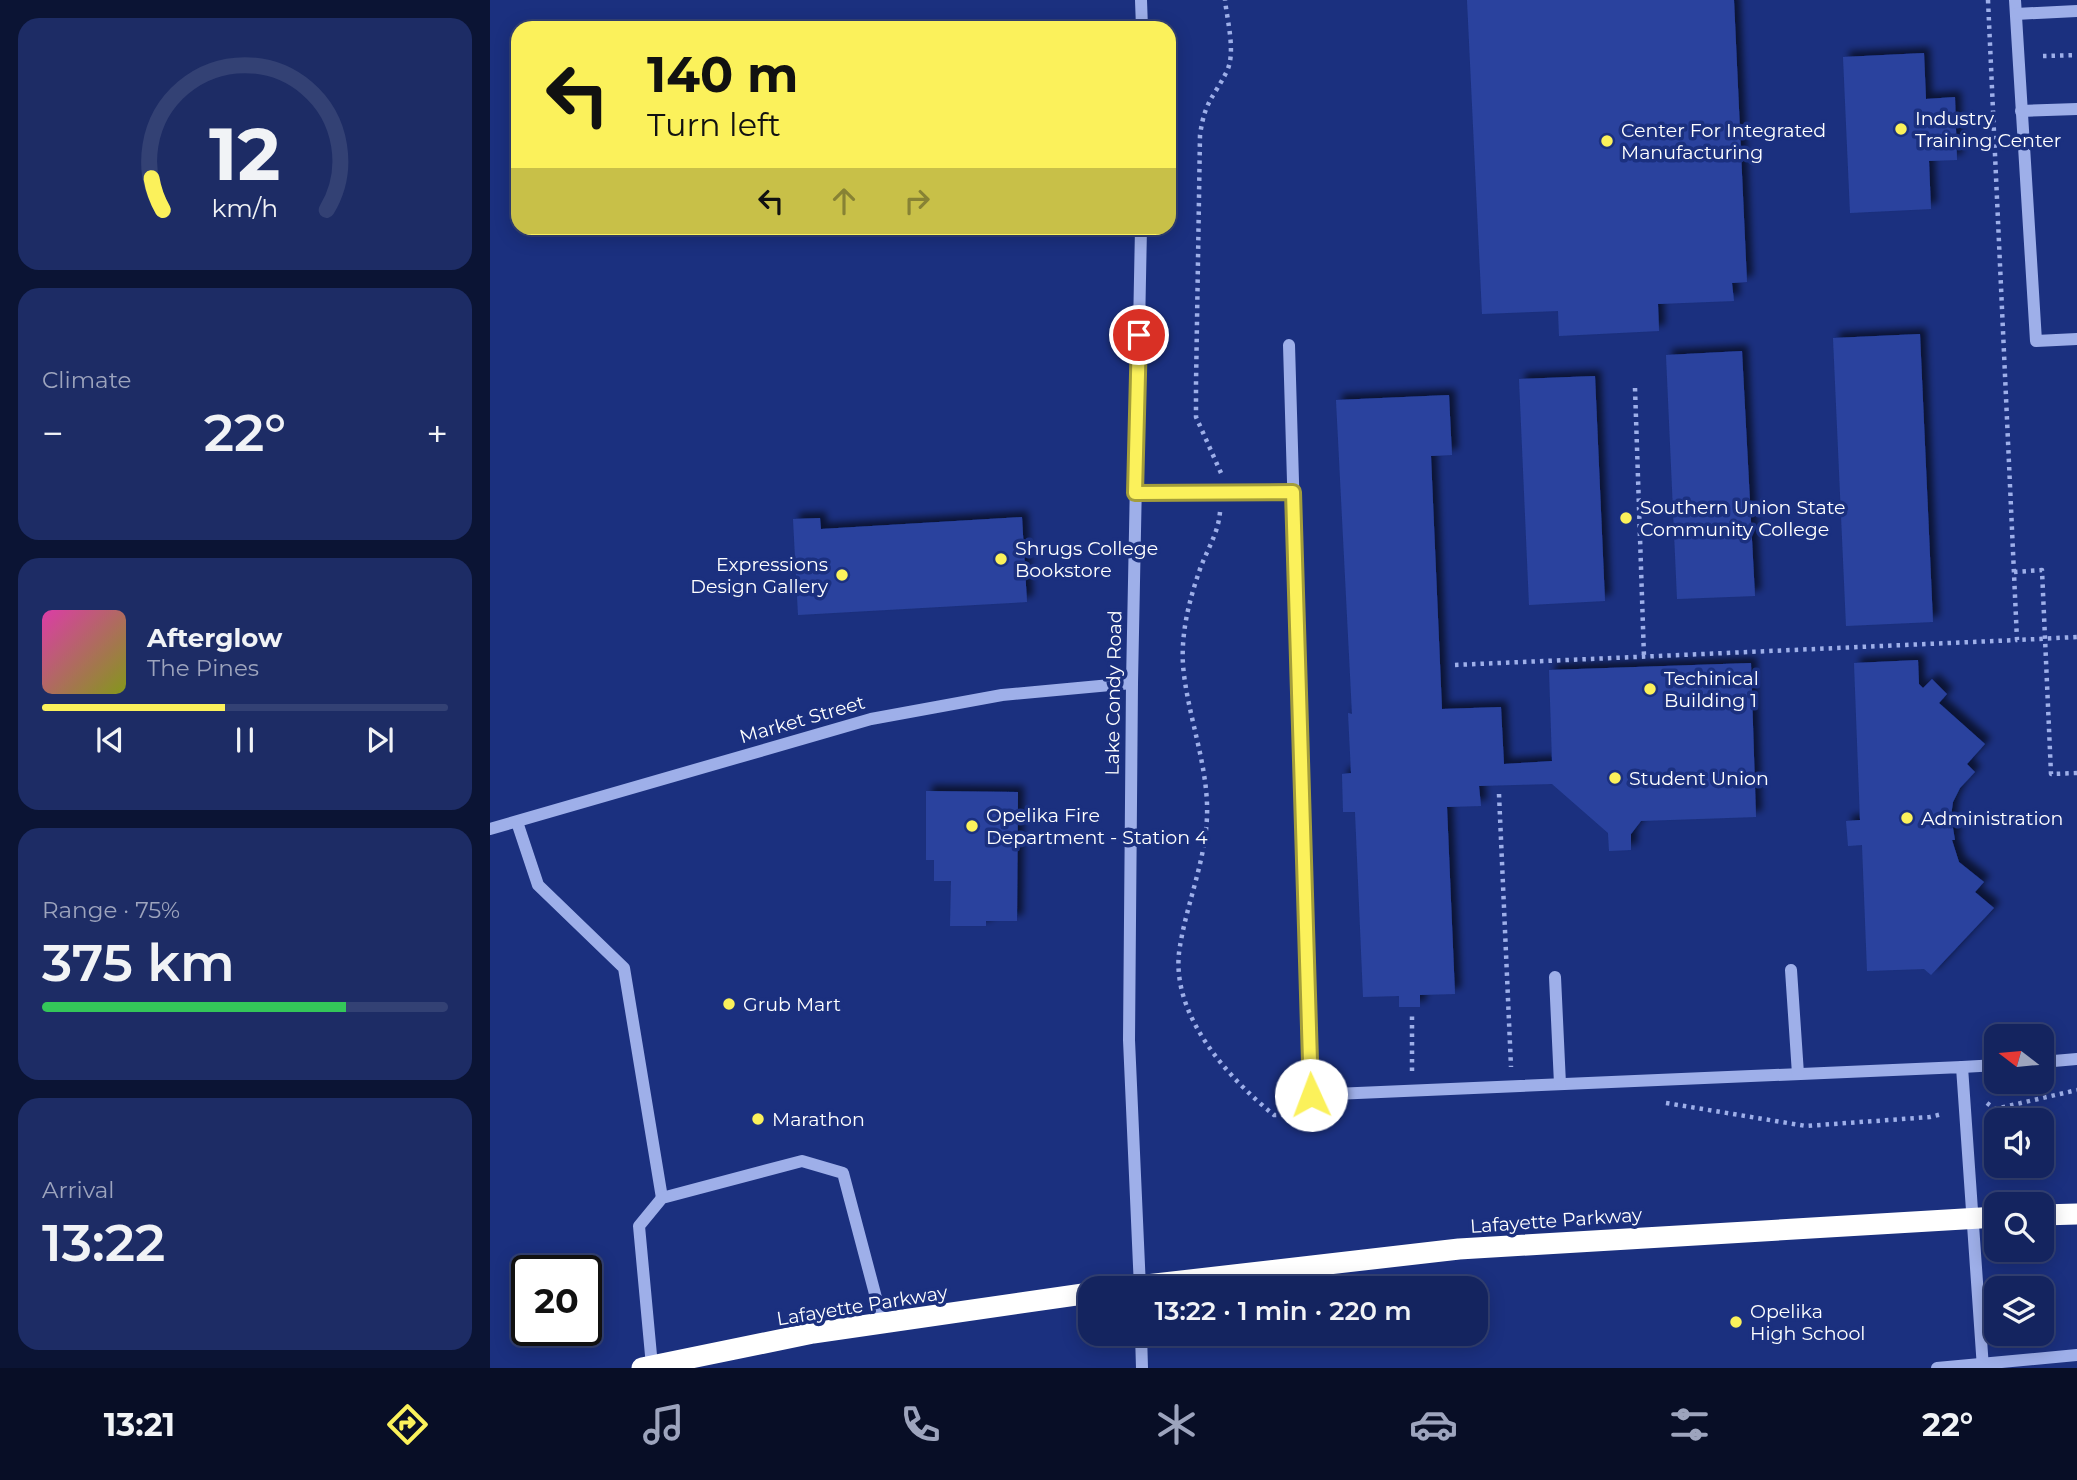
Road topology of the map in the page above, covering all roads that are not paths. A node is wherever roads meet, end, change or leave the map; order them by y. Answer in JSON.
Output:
{"nodes":[{"id":1,"x":1141,"y":0,"type":"edge"},
{"id":2,"x":2015,"y":0,"type":"edge"},
{"id":3,"x":2077,"y":11,"type":"edge"},
{"id":4,"x":2016,"y":14,"type":"junction"},
{"id":5,"x":1142,"y":21,"type":"edge"},
{"id":6,"x":2077,"y":109,"type":"edge"},
{"id":7,"x":2021,"y":111,"type":"junction"},
{"id":8,"x":1141,"y":235,"type":"edge"},
{"id":9,"x":2077,"y":339,"type":"edge"},
{"id":10,"x":1289,"y":345,"type":"dead end"},
{"id":11,"x":1293,"y":492,"type":"junction"},
{"id":12,"x":1135,"y":493,"type":"junction"},
{"id":13,"x":1132,"y":683,"type":"junction"},
{"id":14,"x":517,"y":822,"type":"junction"},
{"id":15,"x":490,"y":829,"type":"edge"},
{"id":16,"x":1791,"y":970,"type":"dead end"},
{"id":17,"x":1555,"y":977,"type":"dead end"},
{"id":18,"x":2077,"y":1059,"type":"edge"},
{"id":19,"x":2054,"y":1061,"type":"edge"},
{"id":20,"x":1984,"y":1066,"type":"edge"},
{"id":21,"x":1962,"y":1067,"type":"junction"},
{"id":22,"x":1798,"y":1074,"type":"junction"},
{"id":23,"x":1560,"y":1084,"type":"junction"},
{"id":24,"x":662,"y":1198,"type":"junction"},
{"id":25,"x":2077,"y":1214,"type":"edge"},
{"id":26,"x":2054,"y":1215,"type":"edge"},
{"id":27,"x":1972,"y":1218,"type":"junction"},
{"id":28,"x":1984,"y":1218,"type":"edge"},
{"id":29,"x":1133,"y":1276,"type":"edge"},
{"id":30,"x":1227,"y":1276,"type":"edge"},
{"id":31,"x":1078,"y":1295,"type":"edge"},
{"id":32,"x":883,"y":1324,"type":"junction"},
{"id":33,"x":1141,"y":1346,"type":"edge"},
{"id":34,"x":2077,"y":1355,"type":"edge"},
{"id":35,"x":1983,"y":1366,"type":"edge"},
{"id":36,"x":647,"y":1367,"type":"edge"},
{"id":37,"x":1142,"y":1368,"type":"edge"},
{"id":38,"x":1937,"y":1368,"type":"edge"}],
"edges":[{"from":1,"to":5,"type":"street"},
{"from":2,"to":4,"type":"street"},
{"from":3,"to":4,"type":"street"},
{"from":4,"to":7,"type":"street"},
{"from":6,"to":7,"type":"street"},
{"from":7,"to":9,"type":"street"},
{"from":8,"to":12,"type":"street","name":"Lake Condy Road"},
{"from":10,"to":11,"type":"street"},
{"from":11,"to":12,"type":"street"},
{"from":11,"to":23,"type":"street"},
{"from":12,"to":13,"type":"street","name":"Lake Condy Road"},
{"from":13,"to":14,"type":"street","name":"Market Street"},
{"from":13,"to":29,"type":"street","name":"Lake Condy Road"},
{"from":14,"to":15,"type":"street","name":"Market Street"},
{"from":14,"to":24,"type":"street"},
{"from":16,"to":22,"type":"street"},
{"from":17,"to":23,"type":"street"},
{"from":18,"to":19,"type":"street"},
{"from":20,"to":21,"type":"street"},
{"from":21,"to":22,"type":"street"},
{"from":21,"to":27,"type":"street"},
{"from":22,"to":23,"type":"street"},
{"from":24,"to":32,"type":"street"},
{"from":24,"to":36,"type":"street"},
{"from":25,"to":26,"type":"highway"},
{"from":27,"to":28,"type":"highway","name":"Lafayette Parkway"},
{"from":27,"to":30,"type":"highway","name":"Lafayette Parkway"},
{"from":27,"to":35,"type":"street"},
{"from":31,"to":32,"type":"highway","name":"Lafayette Parkway"},
{"from":32,"to":36,"type":"highway","name":"Lafayette Parkway"},
{"from":33,"to":37,"type":"street"},
{"from":34,"to":35,"type":"street"},
{"from":35,"to":38,"type":"street"}]}
